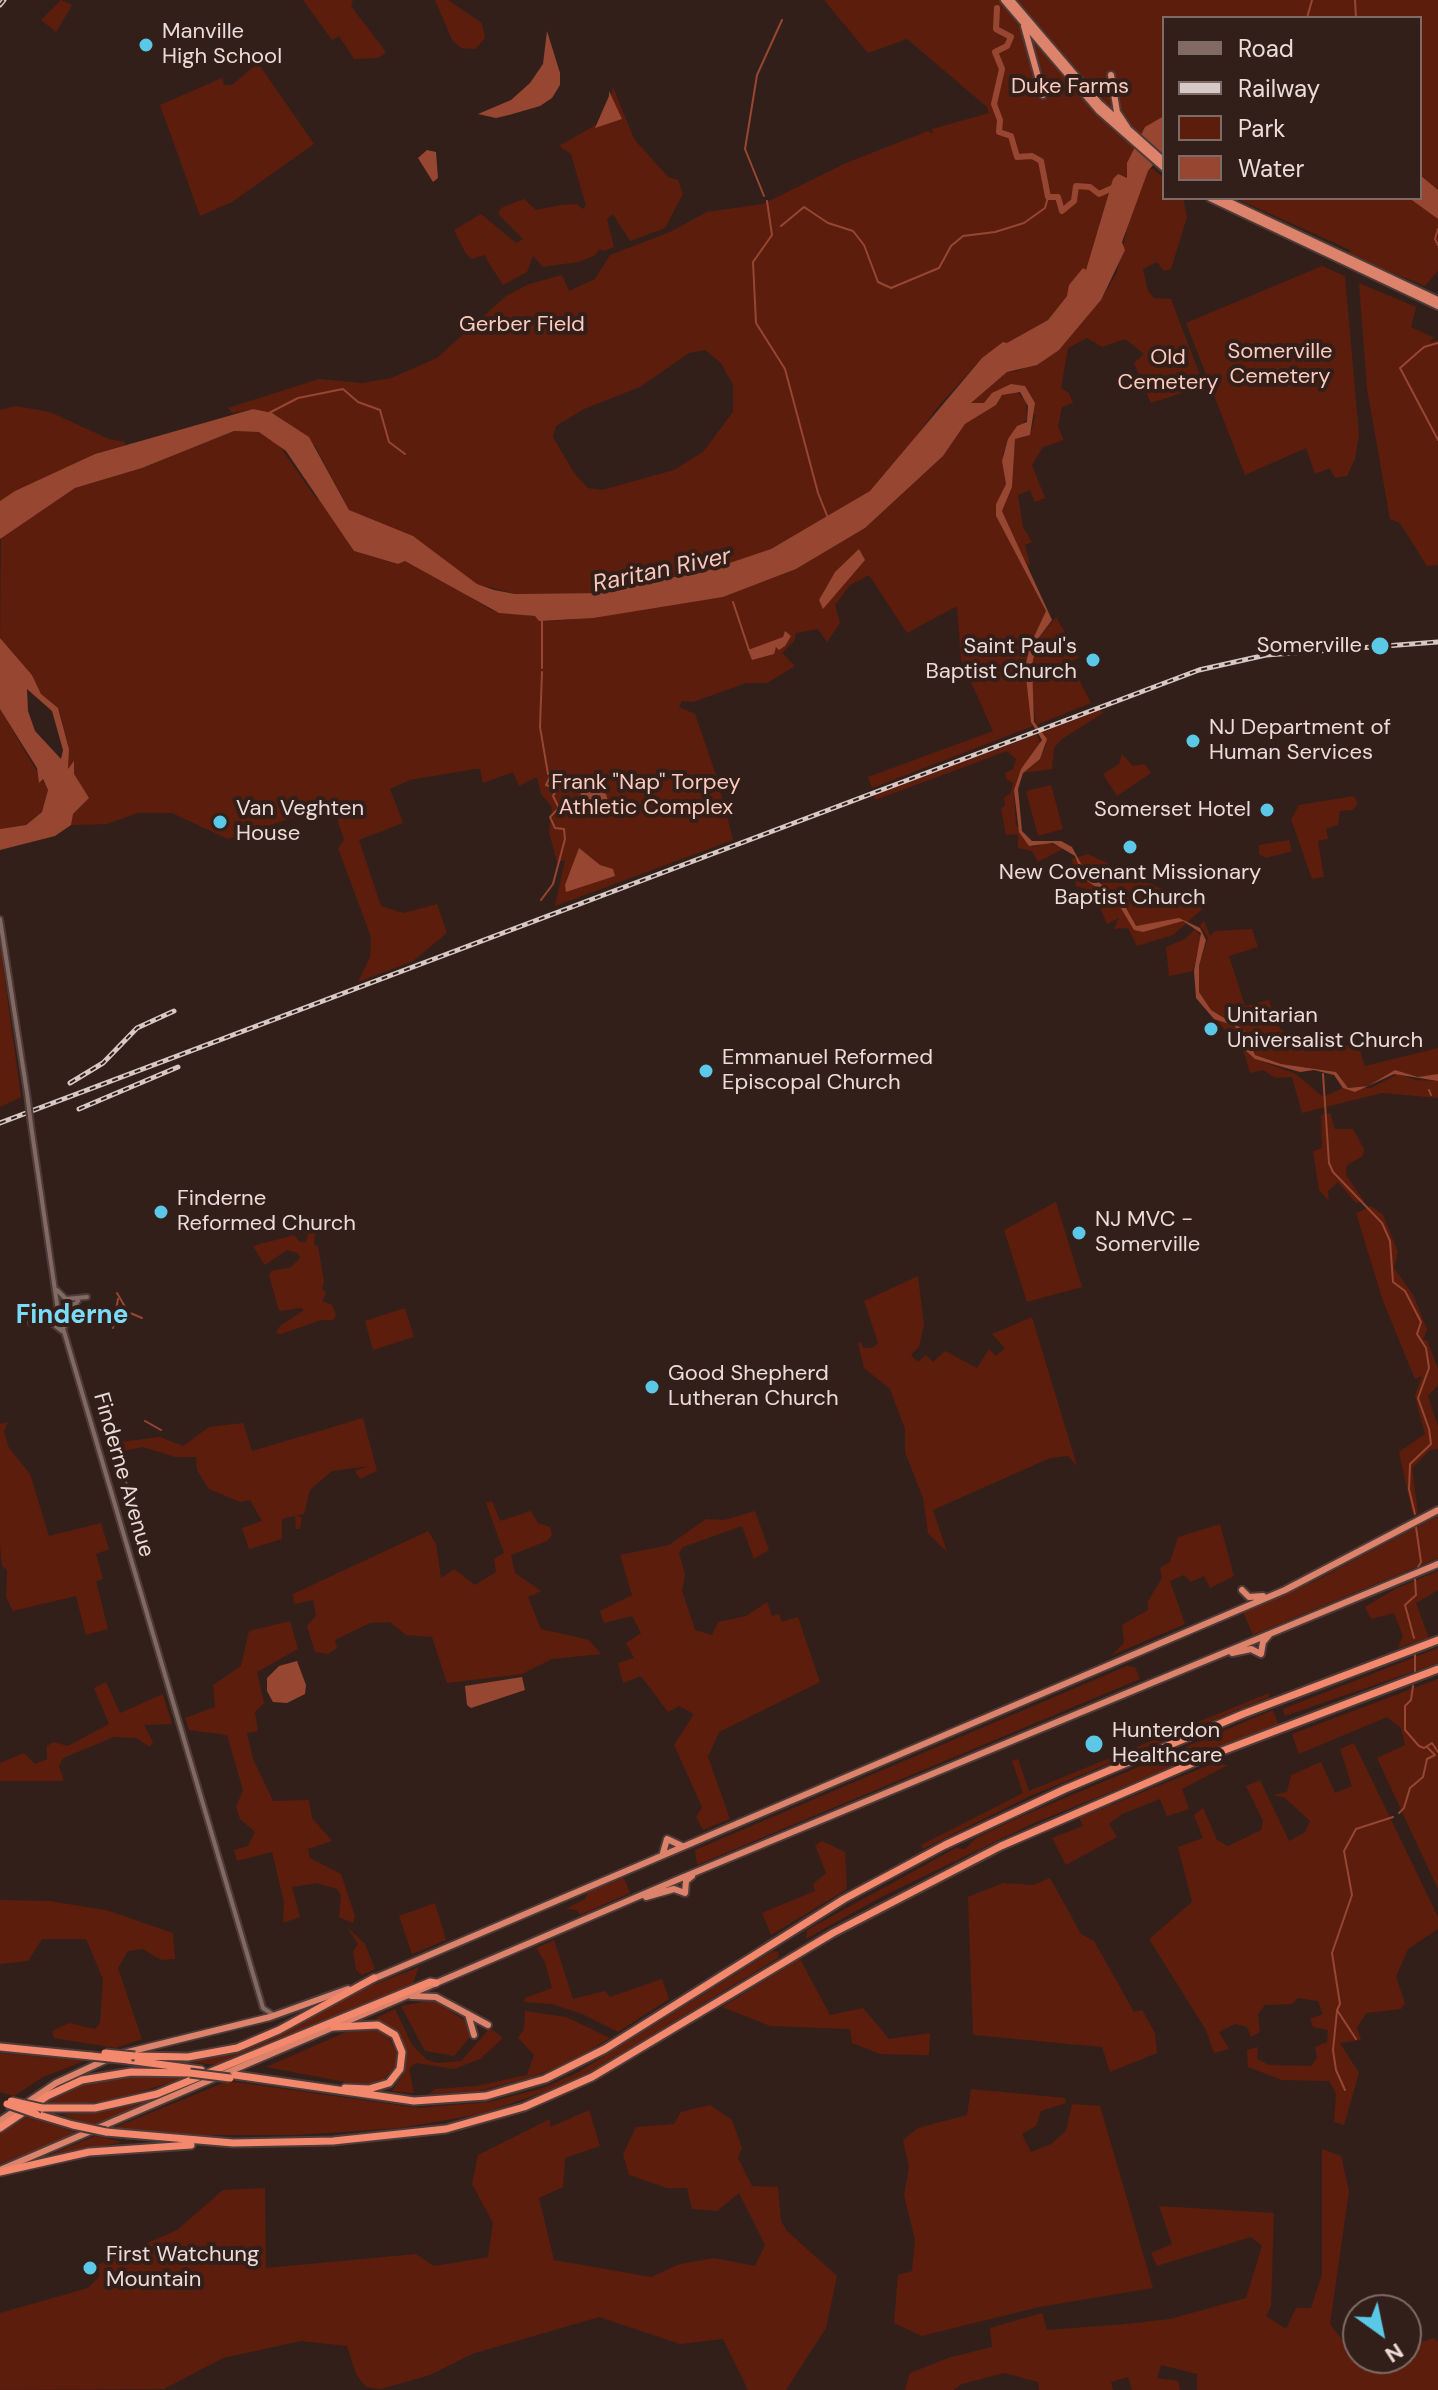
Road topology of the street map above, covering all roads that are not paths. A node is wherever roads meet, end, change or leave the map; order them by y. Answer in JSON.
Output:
{"nodes":[{"id":1,"x":1004,"y":0,"type":"edge"},
{"id":2,"x":1011,"y":0,"type":"edge"},
{"id":3,"x":1023,"y":23,"type":"junction"},
{"id":4,"x":1111,"y":75,"type":"dead end"},
{"id":5,"x":1043,"y":95,"type":"dead end"},
{"id":6,"x":1123,"y":128,"type":"junction"},
{"id":7,"x":1162,"y":159,"type":"edge"},
{"id":8,"x":1162,"y":166,"type":"edge"},
{"id":9,"x":1214,"y":200,"type":"edge"},
{"id":10,"x":1225,"y":200,"type":"edge"},
{"id":11,"x":1438,"y":303,"type":"edge"},
{"id":12,"x":0,"y":919,"type":"edge"},
{"id":13,"x":1,"y":936,"type":"edge"},
{"id":14,"x":55,"y":1288,"type":"junction"},
{"id":15,"x":78,"y":1301,"type":"junction"},
{"id":16,"x":58,"y":1311,"type":"junction"},
{"id":17,"x":31,"y":1323,"type":"dead end"},
{"id":18,"x":66,"y":1337,"type":"junction"},
{"id":19,"x":1438,"y":1510,"type":"edge"},
{"id":20,"x":1438,"y":1564,"type":"edge"},
{"id":21,"x":1274,"y":1594,"type":"junction"},
{"id":22,"x":1236,"y":1611,"type":"junction"},
{"id":23,"x":1276,"y":1631,"type":"junction"},
{"id":24,"x":1438,"y":1640,"type":"edge"},
{"id":25,"x":1209,"y":1658,"type":"junction"},
{"id":26,"x":1438,"y":1669,"type":"edge"},
{"id":27,"x":682,"y":1846,"type":"junction"},
{"id":28,"x":662,"y":1855,"type":"junction"},
{"id":29,"x":709,"y":1866,"type":"junction"},
{"id":30,"x":627,"y":1901,"type":"junction"},
{"id":31,"x":454,"y":1976,"type":"junction"},
{"id":32,"x":374,"y":1978,"type":"junction"},
{"id":33,"x":436,"y":1983,"type":"junction"},
{"id":34,"x":408,"y":1996,"type":"junction"},
{"id":35,"x":447,"y":2002,"type":"junction"},
{"id":36,"x":263,"y":2008,"type":"junction"},
{"id":37,"x":281,"y":2014,"type":"junction"},
{"id":38,"x":468,"y":2014,"type":"junction"},
{"id":39,"x":255,"y":2021,"type":"junction"},
{"id":40,"x":488,"y":2025,"type":"dead end"},
{"id":41,"x":334,"y":2027,"type":"junction"},
{"id":42,"x":474,"y":2035,"type":"dead end"},
{"id":43,"x":0,"y":2047,"type":"edge"},
{"id":44,"x":69,"y":2054,"type":"junction"},
{"id":45,"x":131,"y":2058,"type":"junction"},
{"id":46,"x":233,"y":2076,"type":"junction"},
{"id":47,"x":331,"y":2090,"type":"junction"},
{"id":48,"x":4,"y":2102,"type":"edge"},
{"id":49,"x":39,"y":2111,"type":"junction"},
{"id":50,"x":0,"y":2119,"type":"edge"},
{"id":51,"x":0,"y":2128,"type":"edge"},
{"id":52,"x":233,"y":2143,"type":"junction"},
{"id":53,"x":0,"y":2171,"type":"edge"}],
"edges":[{"from":1,"to":3,"type":"highway"},
{"from":2,"to":6,"type":"highway"},
{"from":3,"to":5,"type":"highway"},
{"from":3,"to":6,"type":"highway"},
{"from":4,"to":6,"type":"highway"},
{"from":6,"to":7,"type":"highway"},
{"from":6,"to":8,"type":"highway"},
{"from":9,"to":11,"type":"highway"},
{"from":10,"to":11,"type":"highway"},
{"from":12,"to":13,"type":"main road","name":"Finderne Avenue"},
{"from":13,"to":14,"type":"main road","name":"Finderne Avenue","bridge":true},
{"from":14,"to":15,"type":"main road"},
{"from":14,"to":16,"type":"main road","name":"Finderne Avenue"},
{"from":15,"to":16,"type":"main road"},
{"from":15,"to":18,"type":"main road"},
{"from":16,"to":18,"type":"main road","name":"Finderne Avenue"},
{"from":17,"to":18,"type":"main road"},
{"from":18,"to":36,"type":"main road","name":"Finderne Avenue"},
{"from":19,"to":21,"type":"highway"},
{"from":20,"to":23,"type":"highway"},
{"from":21,"to":22,"type":"highway"},
{"from":21,"to":22,"type":"highway"},
{"from":22,"to":27,"type":"highway"},
{"from":23,"to":25,"type":"highway"},
{"from":23,"to":25,"type":"highway"},
{"from":24,"to":47,"type":"highway"},
{"from":25,"to":29,"type":"highway"},
{"from":26,"to":52,"type":"highway"},
{"from":27,"to":28,"type":"highway"},
{"from":27,"to":28,"type":"highway"},
{"from":28,"to":32,"type":"highway"},
{"from":29,"to":30,"type":"highway"},
{"from":29,"to":30,"type":"highway"},
{"from":30,"to":31,"type":"highway"},
{"from":31,"to":33,"type":"highway"},
{"from":31,"to":35,"type":"highway"},
{"from":32,"to":37,"type":"highway"},
{"from":32,"to":45,"type":"highway"},
{"from":33,"to":34,"type":"highway"},
{"from":33,"to":49,"type":"highway"},
{"from":34,"to":35,"type":"highway"},
{"from":34,"to":41,"type":"highway"},
{"from":35,"to":38,"type":"highway"},
{"from":36,"to":37,"type":"main road"},
{"from":36,"to":39,"type":"main road"},
{"from":37,"to":39,"type":"highway"},
{"from":38,"to":40,"type":"highway"},
{"from":38,"to":42,"type":"highway"},
{"from":39,"to":50,"type":"highway"},
{"from":41,"to":47,"type":"highway"},
{"from":41,"to":53,"type":"highway"},
{"from":43,"to":44,"type":"highway"},
{"from":44,"to":45,"type":"highway","bridge":true},
{"from":44,"to":45,"type":"highway","bridge":true},
{"from":45,"to":46,"type":"highway","bridge":true},
{"from":46,"to":47,"type":"highway"},
{"from":46,"to":51,"type":"highway","bridge":true},
{"from":48,"to":49,"type":"highway","bridge":true},
{"from":49,"to":52,"type":"highway","bridge":true},
{"from":52,"to":53,"type":"highway"}]}
